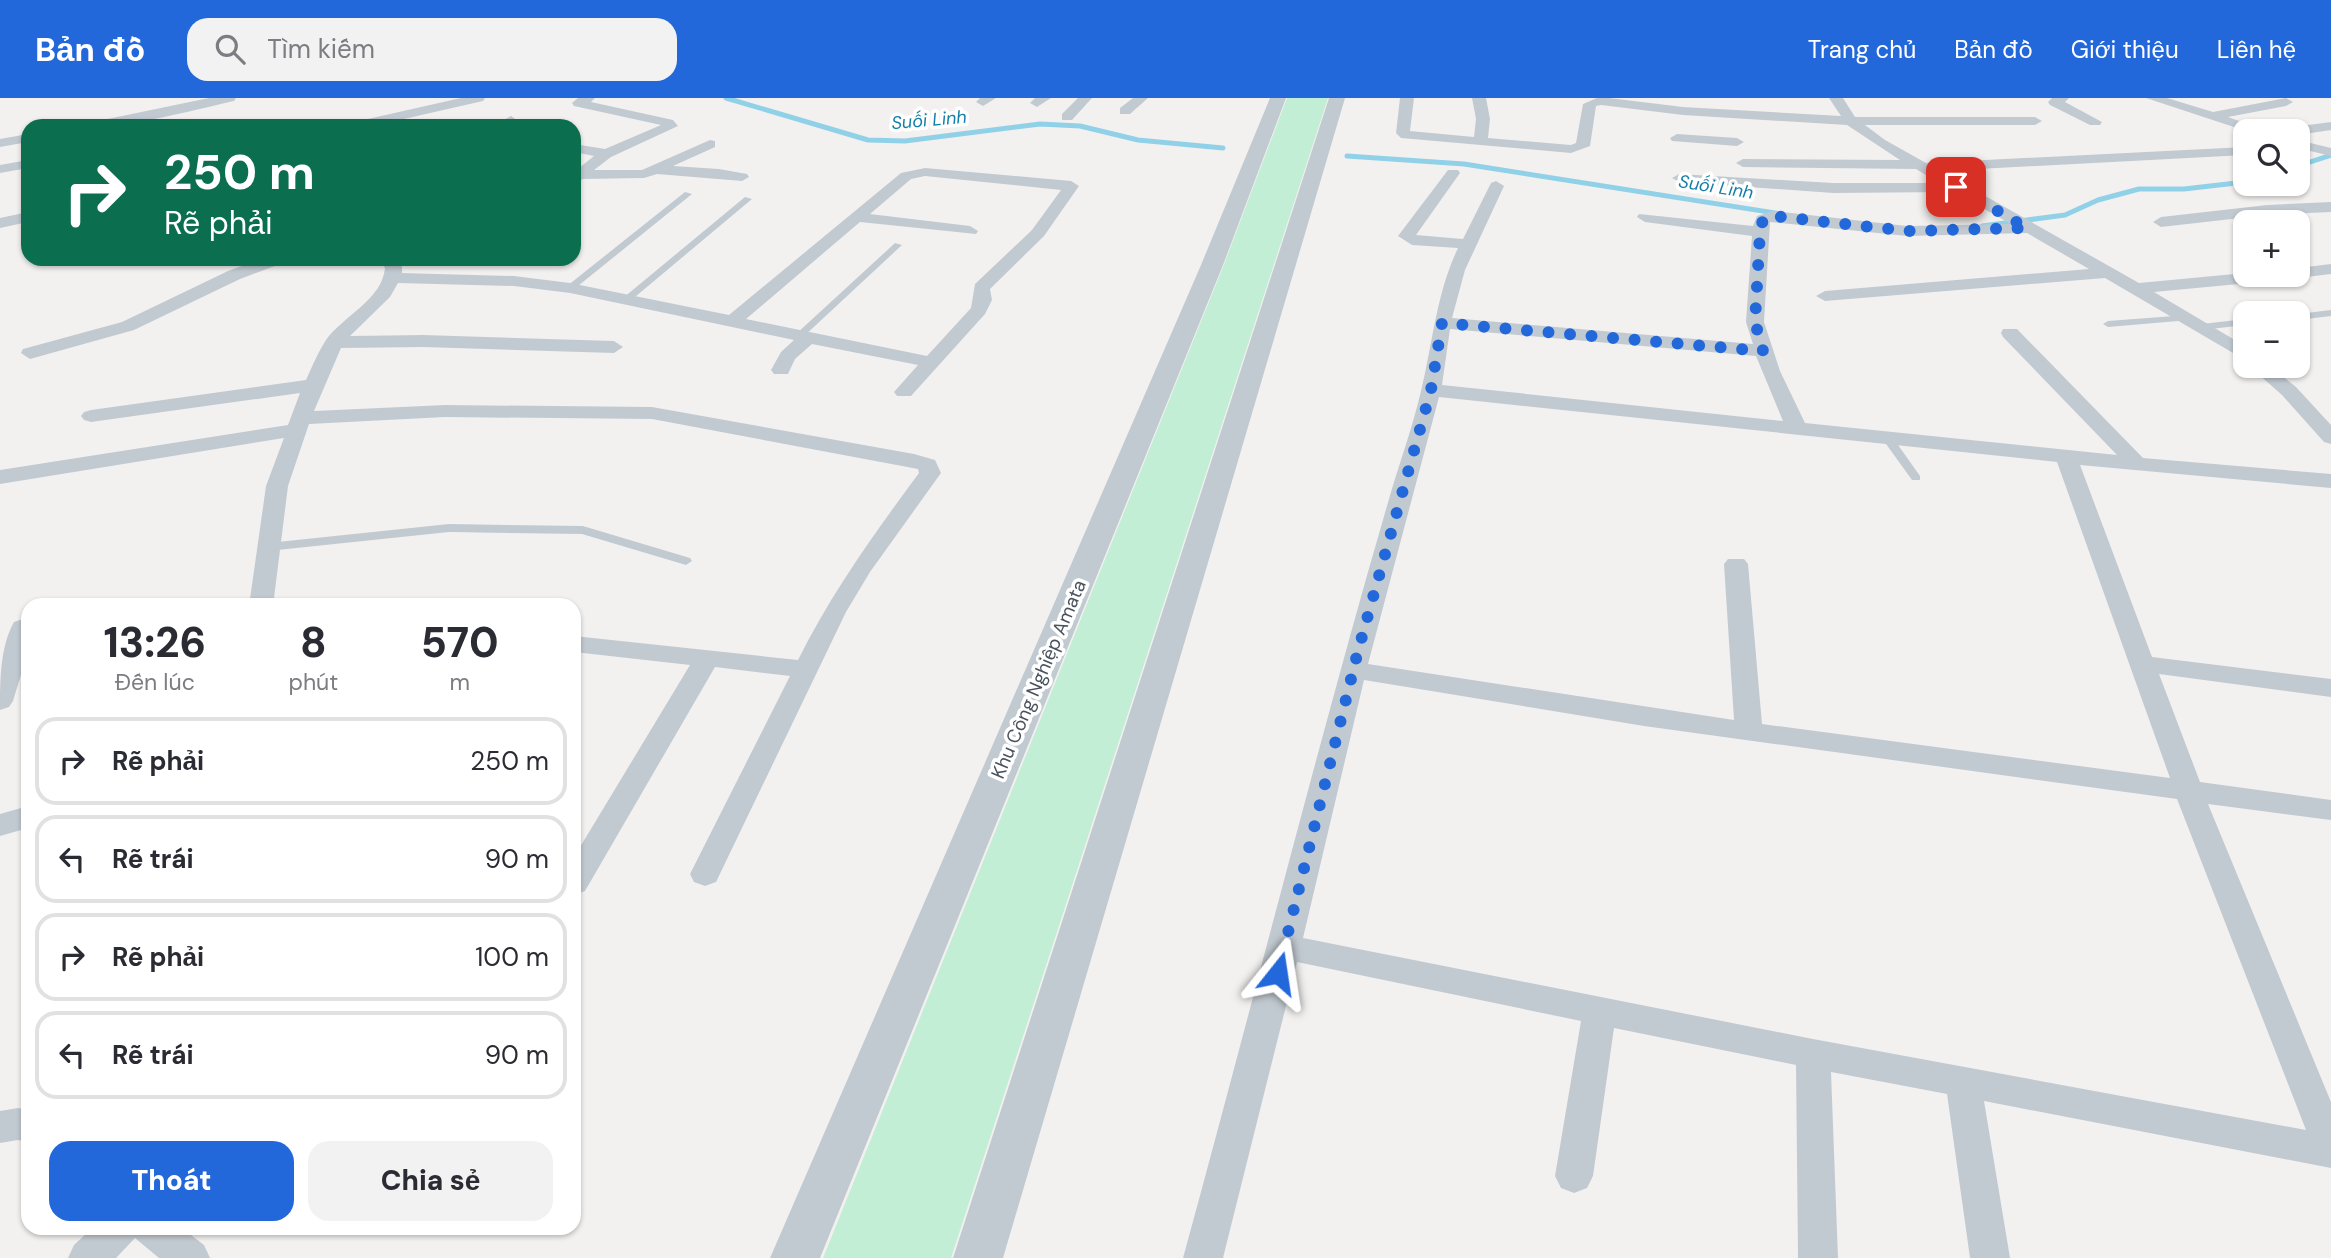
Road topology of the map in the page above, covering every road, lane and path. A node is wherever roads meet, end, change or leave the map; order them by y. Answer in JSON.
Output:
{"nodes":[{"id":1,"x":166,"y":98,"type":"edge"},
{"id":2,"x":229,"y":98,"type":"edge"},
{"id":3,"x":478,"y":98,"type":"edge"},
{"id":4,"x":588,"y":98,"type":"edge"},
{"id":5,"x":1085,"y":98,"type":"edge"},
{"id":6,"x":1140,"y":98,"type":"edge"},
{"id":7,"x":1278,"y":98,"type":"edge"},
{"id":8,"x":1337,"y":98,"type":"edge"},
{"id":9,"x":1407,"y":98,"type":"edge"},
{"id":10,"x":1479,"y":98,"type":"edge"},
{"id":11,"x":1836,"y":98,"type":"edge"},
{"id":12,"x":2062,"y":98,"type":"edge"},
{"id":13,"x":2153,"y":98,"type":"edge"},
{"id":14,"x":639,"y":101,"type":"dead end"},
{"id":15,"x":2286,"y":102,"type":"dead end"},
{"id":16,"x":608,"y":110,"type":"junction"},
{"id":17,"x":1125,"y":111,"type":"dead end"},
{"id":18,"x":1683,"y":111,"type":"junction"},
{"id":19,"x":183,"y":112,"type":"junction"},
{"id":20,"x":2212,"y":116,"type":"junction"},
{"id":21,"x":1066,"y":117,"type":"dead end"},
{"id":22,"x":138,"y":119,"type":"edge"},
{"id":23,"x":386,"y":119,"type":"edge"},
{"id":24,"x":1850,"y":121,"type":"junction"},
{"id":25,"x":2035,"y":121,"type":"dead end"},
{"id":26,"x":2095,"y":122,"type":"dead end"},
{"id":27,"x":2233,"y":123,"type":"edge"},
{"id":28,"x":2331,"y":126,"type":"edge"},
{"id":29,"x":2310,"y":129,"type":"edge"},
{"id":30,"x":21,"y":140,"type":"edge"},
{"id":31,"x":1481,"y":140,"type":"junction"},
{"id":32,"x":1737,"y":142,"type":"dead end"},
{"id":33,"x":0,"y":144,"type":"edge"},
{"id":34,"x":710,"y":144,"type":"dead end"},
{"id":35,"x":581,"y":149,"type":"edge"},
{"id":36,"x":2233,"y":152,"type":"edge"},
{"id":37,"x":607,"y":154,"type":"junction"},
{"id":38,"x":1743,"y":163,"type":"dead end"},
{"id":39,"x":21,"y":165,"type":"edge"},
{"id":40,"x":1920,"y":166,"type":"junction"},
{"id":41,"x":0,"y":169,"type":"edge"},
{"id":42,"x":651,"y":170,"type":"junction"},
{"id":43,"x":1453,"y":173,"type":"dead end"},
{"id":44,"x":581,"y":174,"type":"edge"},
{"id":45,"x":581,"y":177,"type":"edge"},
{"id":46,"x":742,"y":177,"type":"dead end"},
{"id":47,"x":1679,"y":178,"type":"dead end"},
{"id":48,"x":1496,"y":186,"type":"dead end"},
{"id":49,"x":1956,"y":187,"type":"junction"},
{"id":50,"x":688,"y":194,"type":"dead end"},
{"id":51,"x":748,"y":199,"type":"dead end"},
{"id":52,"x":871,"y":205,"type":"junction"},
{"id":53,"x":2331,"y":207,"type":"edge"},
{"id":54,"x":979,"y":216,"type":"dead end"},
{"id":55,"x":857,"y":217,"type":"junction"},
{"id":56,"x":1645,"y":217,"type":"dead end"},
{"id":57,"x":21,"y":218,"type":"edge"},
{"id":58,"x":2161,"y":222,"type":"dead end"},
{"id":59,"x":0,"y":223,"type":"edge"},
{"id":60,"x":2027,"y":228,"type":"junction"},
{"id":61,"x":970,"y":231,"type":"dead end"},
{"id":62,"x":1760,"y":232,"type":"junction"},
{"id":63,"x":1467,"y":244,"type":"junction"},
{"id":64,"x":898,"y":245,"type":"dead end"},
{"id":65,"x":258,"y":266,"type":"edge"},
{"id":66,"x":390,"y":266,"type":"edge"},
{"id":67,"x":405,"y":266,"type":"edge"},
{"id":68,"x":2331,"y":269,"type":"edge"},
{"id":69,"x":2310,"y":272,"type":"edge"},
{"id":70,"x":2106,"y":273,"type":"junction"},
{"id":71,"x":2233,"y":280,"type":"edge"},
{"id":72,"x":570,"y":288,"type":"junction"},
{"id":73,"x":2136,"y":289,"type":"junction"},
{"id":74,"x":1825,"y":296,"type":"dead end"},
{"id":75,"x":626,"y":300,"type":"junction"},
{"id":76,"x":2331,"y":313,"type":"edge"},
{"id":77,"x":2310,"y":316,"type":"edge"},
{"id":78,"x":734,"y":320,"type":"junction"},
{"id":79,"x":2194,"y":322,"type":"junction"},
{"id":80,"x":2233,"y":322,"type":"edge"},
{"id":81,"x":1442,"y":323,"type":"junction"},
{"id":82,"x":2108,"y":324,"type":"dead end"},
{"id":83,"x":2010,"y":332,"type":"dead end"},
{"id":84,"x":803,"y":337,"type":"junction"},
{"id":85,"x":334,"y":342,"type":"junction"},
{"id":86,"x":2233,"y":346,"type":"edge"},
{"id":87,"x":614,"y":347,"type":"dead end"},
{"id":88,"x":1763,"y":351,"type":"junction"},
{"id":89,"x":30,"y":353,"type":"dead end"},
{"id":90,"x":929,"y":362,"type":"junction"},
{"id":91,"x":781,"y":370,"type":"dead end"},
{"id":92,"x":2273,"y":378,"type":"edge"},
{"id":93,"x":313,"y":385,"type":"junction"},
{"id":94,"x":1431,"y":390,"type":"junction"},
{"id":95,"x":904,"y":392,"type":"dead end"},
{"id":96,"x":90,"y":416,"type":"dead end"},
{"id":97,"x":300,"y":424,"type":"junction"},
{"id":98,"x":1797,"y":428,"type":"junction"},
{"id":99,"x":1887,"y":437,"type":"junction"},
{"id":100,"x":2331,"y":438,"type":"edge"},
{"id":101,"x":2066,"y":457,"type":"junction"},
{"id":102,"x":2135,"y":463,"type":"junction"},
{"id":103,"x":0,"y":477,"type":"edge"},
{"id":104,"x":1916,"y":478,"type":"dead end"},
{"id":105,"x":2331,"y":481,"type":"edge"},
{"id":106,"x":268,"y":547,"type":"junction"},
{"id":107,"x":686,"y":561,"type":"dead end"},
{"id":108,"x":1735,"y":564,"type":"dead end"},
{"id":109,"x":262,"y":598,"type":"edge"},
{"id":110,"x":21,"y":633,"type":"edge"},
{"id":111,"x":581,"y":645,"type":"edge"},
{"id":112,"x":706,"y":660,"type":"junction"},
{"id":113,"x":2142,"y":664,"type":"junction"},
{"id":114,"x":806,"y":669,"type":"junction"},
{"id":115,"x":1354,"y":670,"type":"junction"},
{"id":116,"x":2331,"y":688,"type":"edge"},
{"id":117,"x":0,"y":701,"type":"edge"},
{"id":118,"x":1749,"y":732,"type":"junction"},
{"id":119,"x":2189,"y":792,"type":"junction"},
{"id":120,"x":2331,"y":810,"type":"edge"},
{"id":121,"x":21,"y":819,"type":"edge"},
{"id":122,"x":0,"y":825,"type":"edge"},
{"id":123,"x":581,"y":871,"type":"edge"},
{"id":124,"x":705,"y":874,"type":"dead end"},
{"id":125,"x":1285,"y":947,"type":"junction"},
{"id":126,"x":1600,"y":1010,"type":"junction"},
{"id":127,"x":1814,"y":1054,"type":"junction"},
{"id":128,"x":1963,"y":1081,"type":"junction"},
{"id":129,"x":21,"y":1125,"type":"edge"},
{"id":130,"x":0,"y":1127,"type":"edge"},
{"id":131,"x":2331,"y":1149,"type":"edge"},
{"id":132,"x":1574,"y":1176,"type":"dead end"},
{"id":133,"x":113,"y":1235,"type":"edge"},
{"id":134,"x":159,"y":1235,"type":"edge"},
{"id":135,"x":88,"y":1258,"type":"edge"},
{"id":136,"x":190,"y":1258,"type":"edge"},
{"id":137,"x":795,"y":1258,"type":"edge"},
{"id":138,"x":978,"y":1258,"type":"edge"},
{"id":139,"x":1203,"y":1258,"type":"edge"},
{"id":140,"x":1818,"y":1258,"type":"edge"},
{"id":141,"x":1990,"y":1258,"type":"edge"}],
"edges":[{"from":1,"to":19,"type":"street"},
{"from":2,"to":19,"type":"street"},
{"from":3,"to":23,"type":"street"},
{"from":4,"to":16,"type":"street"},
{"from":5,"to":21,"type":"street"},
{"from":6,"to":17,"type":"street"},
{"from":7,"to":137,"type":"street","name":"Khu Công Nghiệp Amata"},
{"from":8,"to":138,"type":"street"},
{"from":9,"to":31,"type":"street"},
{"from":10,"to":31,"type":"street"},
{"from":11,"to":24,"type":"street"},
{"from":12,"to":26,"type":"street"},
{"from":13,"to":20,"type":"street"},
{"from":14,"to":16,"type":"street"},
{"from":15,"to":20,"type":"street"},
{"from":16,"to":37,"type":"street"},
{"from":18,"to":24,"type":"street"},
{"from":18,"to":31,"type":"street"},
{"from":18,"to":32,"type":"street"},
{"from":19,"to":22,"type":"street"},
{"from":20,"to":27,"type":"street"},
{"from":24,"to":25,"type":"street"},
{"from":24,"to":40,"type":"street"},
{"from":28,"to":29,"type":"street"},
{"from":30,"to":33,"type":"street"},
{"from":34,"to":42,"type":"street"},
{"from":35,"to":37,"type":"street"},
{"from":36,"to":40,"type":"street"},
{"from":37,"to":44,"type":"street"},
{"from":38,"to":40,"type":"street"},
{"from":39,"to":41,"type":"street"},
{"from":40,"to":49,"type":"street"},
{"from":42,"to":45,"type":"street"},
{"from":42,"to":46,"type":"street"},
{"from":43,"to":63,"type":"street"},
{"from":47,"to":49,"type":"street"},
{"from":48,"to":63,"type":"street"},
{"from":49,"to":60,"type":"street"},
{"from":50,"to":72,"type":"lane"},
{"from":51,"to":75,"type":"lane"},
{"from":52,"to":54,"type":"street"},
{"from":52,"to":55,"type":"street"},
{"from":52,"to":90,"type":"street"},
{"from":53,"to":58,"type":"street"},
{"from":55,"to":61,"type":"street"},
{"from":55,"to":78,"type":"street"},
{"from":56,"to":62,"type":"street"},
{"from":57,"to":59,"type":"street"},
{"from":60,"to":62,"type":"street"},
{"from":60,"to":70,"type":"street"},
{"from":62,"to":88,"type":"street"},
{"from":63,"to":81,"type":"street"},
{"from":64,"to":84,"type":"lane"},
{"from":65,"to":89,"type":"street"},
{"from":66,"to":85,"type":"street"},
{"from":67,"to":72,"type":"street"},
{"from":68,"to":69,"type":"street"},
{"from":70,"to":73,"type":"street"},
{"from":70,"to":74,"type":"street"},
{"from":71,"to":73,"type":"street"},
{"from":72,"to":75,"type":"street"},
{"from":73,"to":79,"type":"street"},
{"from":75,"to":78,"type":"street"},
{"from":76,"to":77,"type":"lane"},
{"from":78,"to":84,"type":"street"},
{"from":79,"to":80,"type":"lane"},
{"from":79,"to":82,"type":"lane"},
{"from":79,"to":86,"type":"street"},
{"from":81,"to":88,"type":"street"},
{"from":81,"to":94,"type":"street"},
{"from":83,"to":102,"type":"street"},
{"from":84,"to":90,"type":"street"},
{"from":84,"to":91,"type":"street"},
{"from":85,"to":87,"type":"street"},
{"from":85,"to":93,"type":"street"},
{"from":88,"to":98,"type":"street"},
{"from":90,"to":95,"type":"street"},
{"from":92,"to":100,"type":"street"},
{"from":93,"to":96,"type":"street"},
{"from":93,"to":97,"type":"street"},
{"from":94,"to":98,"type":"street"},
{"from":94,"to":115,"type":"street"},
{"from":97,"to":103,"type":"street"},
{"from":97,"to":106,"type":"street"},
{"from":97,"to":114,"type":"street"},
{"from":98,"to":99,"type":"street"},
{"from":99,"to":101,"type":"street"},
{"from":99,"to":104,"type":"lane"},
{"from":101,"to":102,"type":"street"},
{"from":101,"to":113,"type":"street"},
{"from":102,"to":105,"type":"street"},
{"from":106,"to":107,"type":"lane"},
{"from":106,"to":109,"type":"street"},
{"from":108,"to":118,"type":"street"},
{"from":110,"to":117,"type":"street"},
{"from":111,"to":112,"type":"street"},
{"from":112,"to":114,"type":"street"},
{"from":112,"to":123,"type":"street"},
{"from":113,"to":116,"type":"street"},
{"from":113,"to":119,"type":"street"},
{"from":114,"to":124,"type":"street"},
{"from":115,"to":118,"type":"street"},
{"from":115,"to":125,"type":"street"},
{"from":118,"to":119,"type":"street"},
{"from":119,"to":120,"type":"street"},
{"from":119,"to":131,"type":"street"},
{"from":121,"to":122,"type":"street"},
{"from":125,"to":126,"type":"street"},
{"from":125,"to":139,"type":"street"},
{"from":126,"to":127,"type":"street"},
{"from":126,"to":132,"type":"street"},
{"from":127,"to":128,"type":"street"},
{"from":127,"to":140,"type":"street"},
{"from":128,"to":131,"type":"street"},
{"from":128,"to":141,"type":"street"},
{"from":129,"to":130,"type":"street"},
{"from":133,"to":135,"type":"street"},
{"from":134,"to":136,"type":"street"}]}
